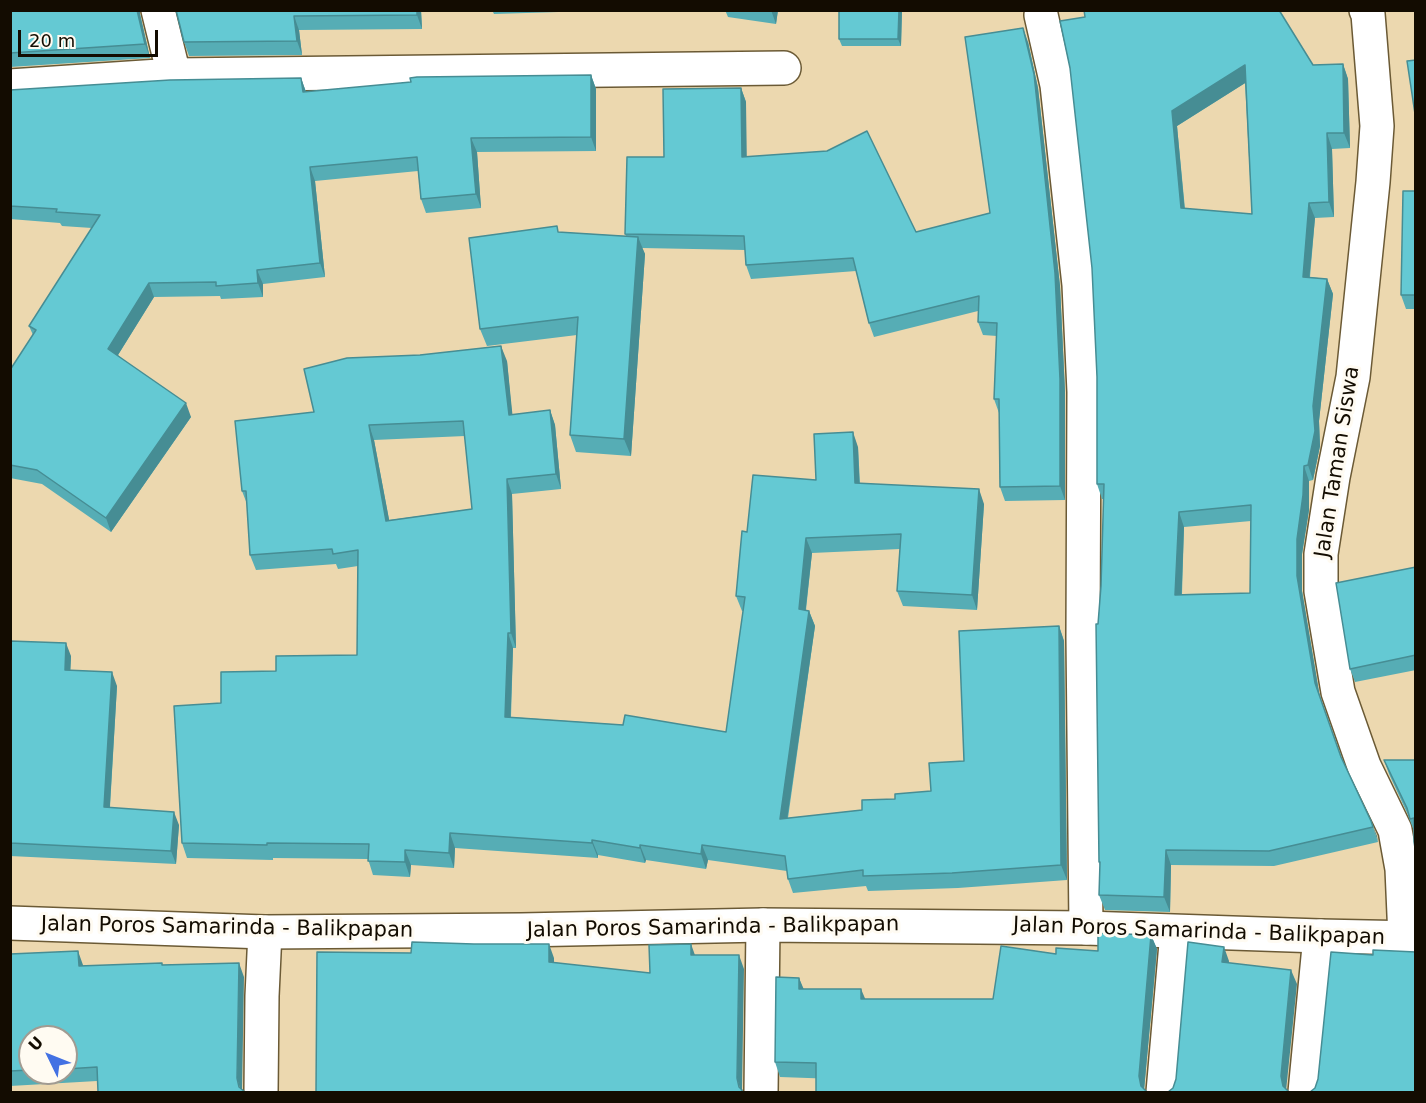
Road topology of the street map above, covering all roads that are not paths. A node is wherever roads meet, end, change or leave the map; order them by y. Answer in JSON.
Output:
{"nodes":[{"id":1,"x":158,"y":10,"type":"edge"},
{"id":2,"x":1369,"y":12,"type":"edge"},
{"id":3,"x":1041,"y":15,"type":"dead end"},
{"id":4,"x":784,"y":68,"type":"dead end"},
{"id":5,"x":174,"y":75,"type":"junction"},
{"id":6,"x":10,"y":86,"type":"edge"},
{"id":7,"x":10,"y":923,"type":"edge"},
{"id":8,"x":763,"y":925,"type":"junction"},
{"id":9,"x":1086,"y":928,"type":"junction"},
{"id":10,"x":265,"y":932,"type":"junction"},
{"id":11,"x":1177,"y":932,"type":"junction"},
{"id":12,"x":1320,"y":936,"type":"junction"},
{"id":13,"x":1410,"y":938,"type":"edge"},
{"id":14,"x":261,"y":1092,"type":"edge"},
{"id":15,"x":761,"y":1092,"type":"edge"},
{"id":16,"x":1163,"y":1092,"type":"edge"},
{"id":17,"x":1305,"y":1092,"type":"edge"}],
"edges":[{"from":1,"to":5,"type":"main road"},
{"from":2,"to":13,"type":"main road","name":"Jalan Taman Siswa"},
{"from":3,"to":9,"type":"main road"},
{"from":4,"to":5,"type":"main road"},
{"from":5,"to":6,"type":"main road"},
{"from":7,"to":10,"type":"main road","name":"Jalan Poros Samarinda - Balikpapan"},
{"from":8,"to":9,"type":"main road","name":"Jalan Poros Samarinda - Balikpapan"},
{"from":8,"to":10,"type":"main road","name":"Jalan Poros Samarinda - Balikpapan"},
{"from":8,"to":15,"type":"main road"},
{"from":9,"to":11,"type":"main road","name":"Jalan Poros Samarinda - Balikpapan"},
{"from":10,"to":14,"type":"main road"},
{"from":11,"to":12,"type":"main road","name":"Jalan Poros Samarinda - Balikpapan"},
{"from":11,"to":16,"type":"main road"},
{"from":12,"to":13,"type":"main road","name":"Jalan Poros Samarinda - Balikpapan"},
{"from":12,"to":17,"type":"main road"}]}
